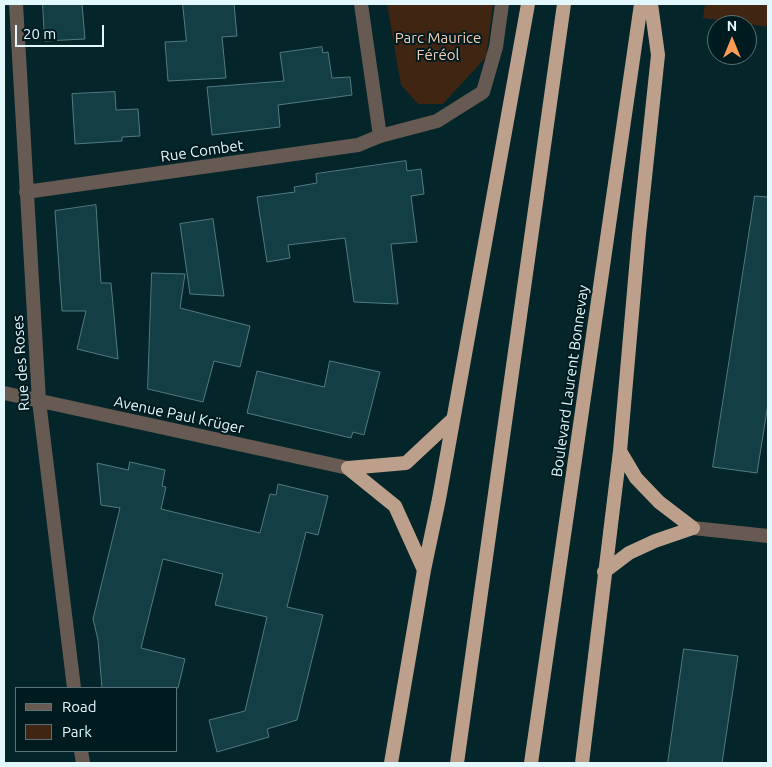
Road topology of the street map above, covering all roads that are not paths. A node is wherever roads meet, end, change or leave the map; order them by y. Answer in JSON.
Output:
{"nodes":[{"id":1,"x":16,"y":4,"type":"edge"},
{"id":2,"x":361,"y":4,"type":"edge"},
{"id":3,"x":502,"y":4,"type":"edge"},
{"id":4,"x":528,"y":4,"type":"edge"},
{"id":5,"x":564,"y":4,"type":"edge"},
{"id":6,"x":641,"y":4,"type":"edge"},
{"id":7,"x":651,"y":4,"type":"edge"},
{"id":8,"x":380,"y":136,"type":"junction"},
{"id":9,"x":26,"y":192,"type":"junction"},
{"id":10,"x":4,"y":393,"type":"edge"},
{"id":11,"x":38,"y":401,"type":"junction"},
{"id":12,"x":453,"y":419,"type":"junction"},
{"id":13,"x":620,"y":451,"type":"junction"},
{"id":14,"x":348,"y":468,"type":"junction"},
{"id":15,"x":693,"y":528,"type":"junction"},
{"id":16,"x":768,"y":536,"type":"edge"},
{"id":17,"x":424,"y":570,"type":"junction"},
{"id":18,"x":604,"y":572,"type":"junction"},
{"id":19,"x":74,"y":687,"type":"edge"},
{"id":20,"x":391,"y":763,"type":"edge"},
{"id":21,"x":457,"y":763,"type":"edge"},
{"id":22,"x":531,"y":763,"type":"edge"},
{"id":23,"x":582,"y":763,"type":"edge"}],
"edges":[{"from":1,"to":9,"type":"street","name":"Rue des Roses"},
{"from":2,"to":8,"type":"street"},
{"from":3,"to":8,"type":"street","name":"Rue Combet"},
{"from":4,"to":12,"type":"highway"},
{"from":5,"to":21,"type":"highway"},
{"from":6,"to":22,"type":"highway","name":"Boulevard Laurent Bonnevay"},
{"from":7,"to":13,"type":"highway"},
{"from":8,"to":9,"type":"street","name":"Rue Combet"},
{"from":9,"to":11,"type":"street","name":"Rue des Roses"},
{"from":10,"to":11,"type":"street","name":"Avenue Paul Krüger"},
{"from":11,"to":14,"type":"street","name":"Avenue Paul Krüger"},
{"from":11,"to":19,"type":"street","name":"Rue des Roses"},
{"from":12,"to":14,"type":"highway"},
{"from":12,"to":17,"type":"highway"},
{"from":13,"to":15,"type":"highway"},
{"from":13,"to":18,"type":"highway"},
{"from":14,"to":17,"type":"highway"},
{"from":15,"to":16,"type":"street"},
{"from":15,"to":18,"type":"highway"},
{"from":17,"to":20,"type":"highway"},
{"from":18,"to":23,"type":"highway"}]}
